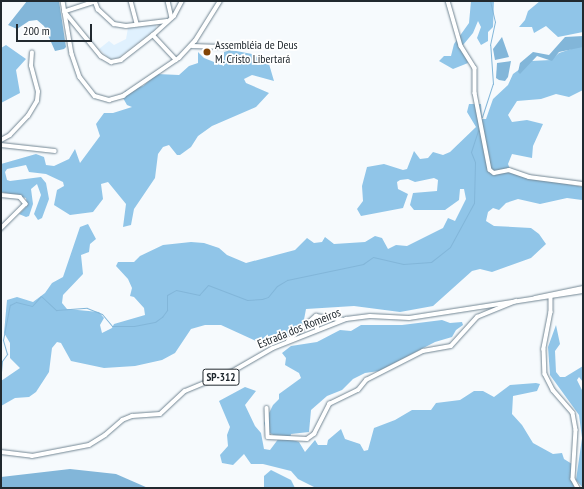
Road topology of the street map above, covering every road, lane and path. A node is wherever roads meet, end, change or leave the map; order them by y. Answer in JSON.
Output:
{"nodes":[{"id":1,"x":63,"y":1,"type":"edge"},
{"id":2,"x":95,"y":1,"type":"edge"},
{"id":3,"x":131,"y":1,"type":"edge"},
{"id":4,"x":168,"y":1,"type":"edge"},
{"id":5,"x":182,"y":1,"type":"edge"},
{"id":6,"x":220,"y":1,"type":"edge"},
{"id":7,"x":448,"y":1,"type":"edge"},
{"id":8,"x":65,"y":12,"type":"junction"},
{"id":9,"x":172,"y":18,"type":"junction"},
{"id":10,"x":168,"y":21,"type":"junction"},
{"id":11,"x":137,"y":24,"type":"junction"},
{"id":12,"x":153,"y":35,"type":"junction"},
{"id":13,"x":192,"y":46,"type":"junction"},
{"id":14,"x":230,"y":47,"type":"dead end"},
{"id":15,"x":32,"y":53,"type":"dead end"},
{"id":16,"x":176,"y":60,"type":"junction"},
{"id":17,"x":1,"y":140,"type":"edge"},
{"id":18,"x":1,"y":145,"type":"edge"},
{"id":19,"x":55,"y":151,"type":"dead end"},
{"id":20,"x":583,"y":184,"type":"edge"},
{"id":21,"x":1,"y":194,"type":"edge"},
{"id":22,"x":1,"y":229,"type":"edge"},
{"id":23,"x":583,"y":288,"type":"edge"},
{"id":24,"x":583,"y":291,"type":"edge"},
{"id":25,"x":551,"y":295,"type":"junction"},
{"id":26,"x":517,"y":301,"type":"junction"},
{"id":27,"x":343,"y":320,"type":"junction"},
{"id":28,"x":309,"y":321,"type":"junction"},
{"id":29,"x":317,"y":330,"type":"junction"},
{"id":30,"x":286,"y":342,"type":"junction"},
{"id":31,"x":267,"y":408,"type":"dead end"},
{"id":32,"x":1,"y":452,"type":"edge"},
{"id":33,"x":578,"y":488,"type":"edge"}],
"edges":[{"from":1,"to":8,"type":"street"},
{"from":2,"to":8,"type":"street"},
{"from":2,"to":11,"type":"street"},
{"from":3,"to":11,"type":"street"},
{"from":4,"to":9,"type":"street"},
{"from":5,"to":9,"type":"street"},
{"from":6,"to":13,"type":"street"},
{"from":7,"to":20,"type":"street"},
{"from":8,"to":12,"type":"street"},
{"from":8,"to":16,"type":"street"},
{"from":9,"to":10,"type":"street"},
{"from":10,"to":11,"type":"street"},
{"from":10,"to":12,"type":"street"},
{"from":12,"to":16,"type":"street"},
{"from":13,"to":14,"type":"street"},
{"from":13,"to":16,"type":"street"},
{"from":15,"to":17,"type":"street"},
{"from":18,"to":19,"type":"street"},
{"from":21,"to":22,"type":"street"},
{"from":23,"to":25,"type":"main road","name":"Estrada dos Romeiros","number":"SP-312"},
{"from":24,"to":25,"type":"main road","name":"Estrada dos Romeiros","number":"SP-312"},
{"from":25,"to":26,"type":"main road","name":"Estrada dos Romeiros","number":"SP-312"},
{"from":25,"to":33,"type":"street"},
{"from":26,"to":27,"type":"main road","name":"Estrada dos Romeiros","number":"SP-312"},
{"from":26,"to":31,"type":"street"},
{"from":27,"to":28,"type":"main road"},
{"from":27,"to":29,"type":"main road","name":"Estrada dos Romeiros","number":"SP-312"},
{"from":28,"to":29,"type":"main road"},
{"from":28,"to":30,"type":"main road"},
{"from":29,"to":30,"type":"main road","name":"Estrada dos Romeiros","number":"SP-312"},
{"from":30,"to":32,"type":"main road","name":"Estrada dos Romeiros","number":"SP-312"}]}
